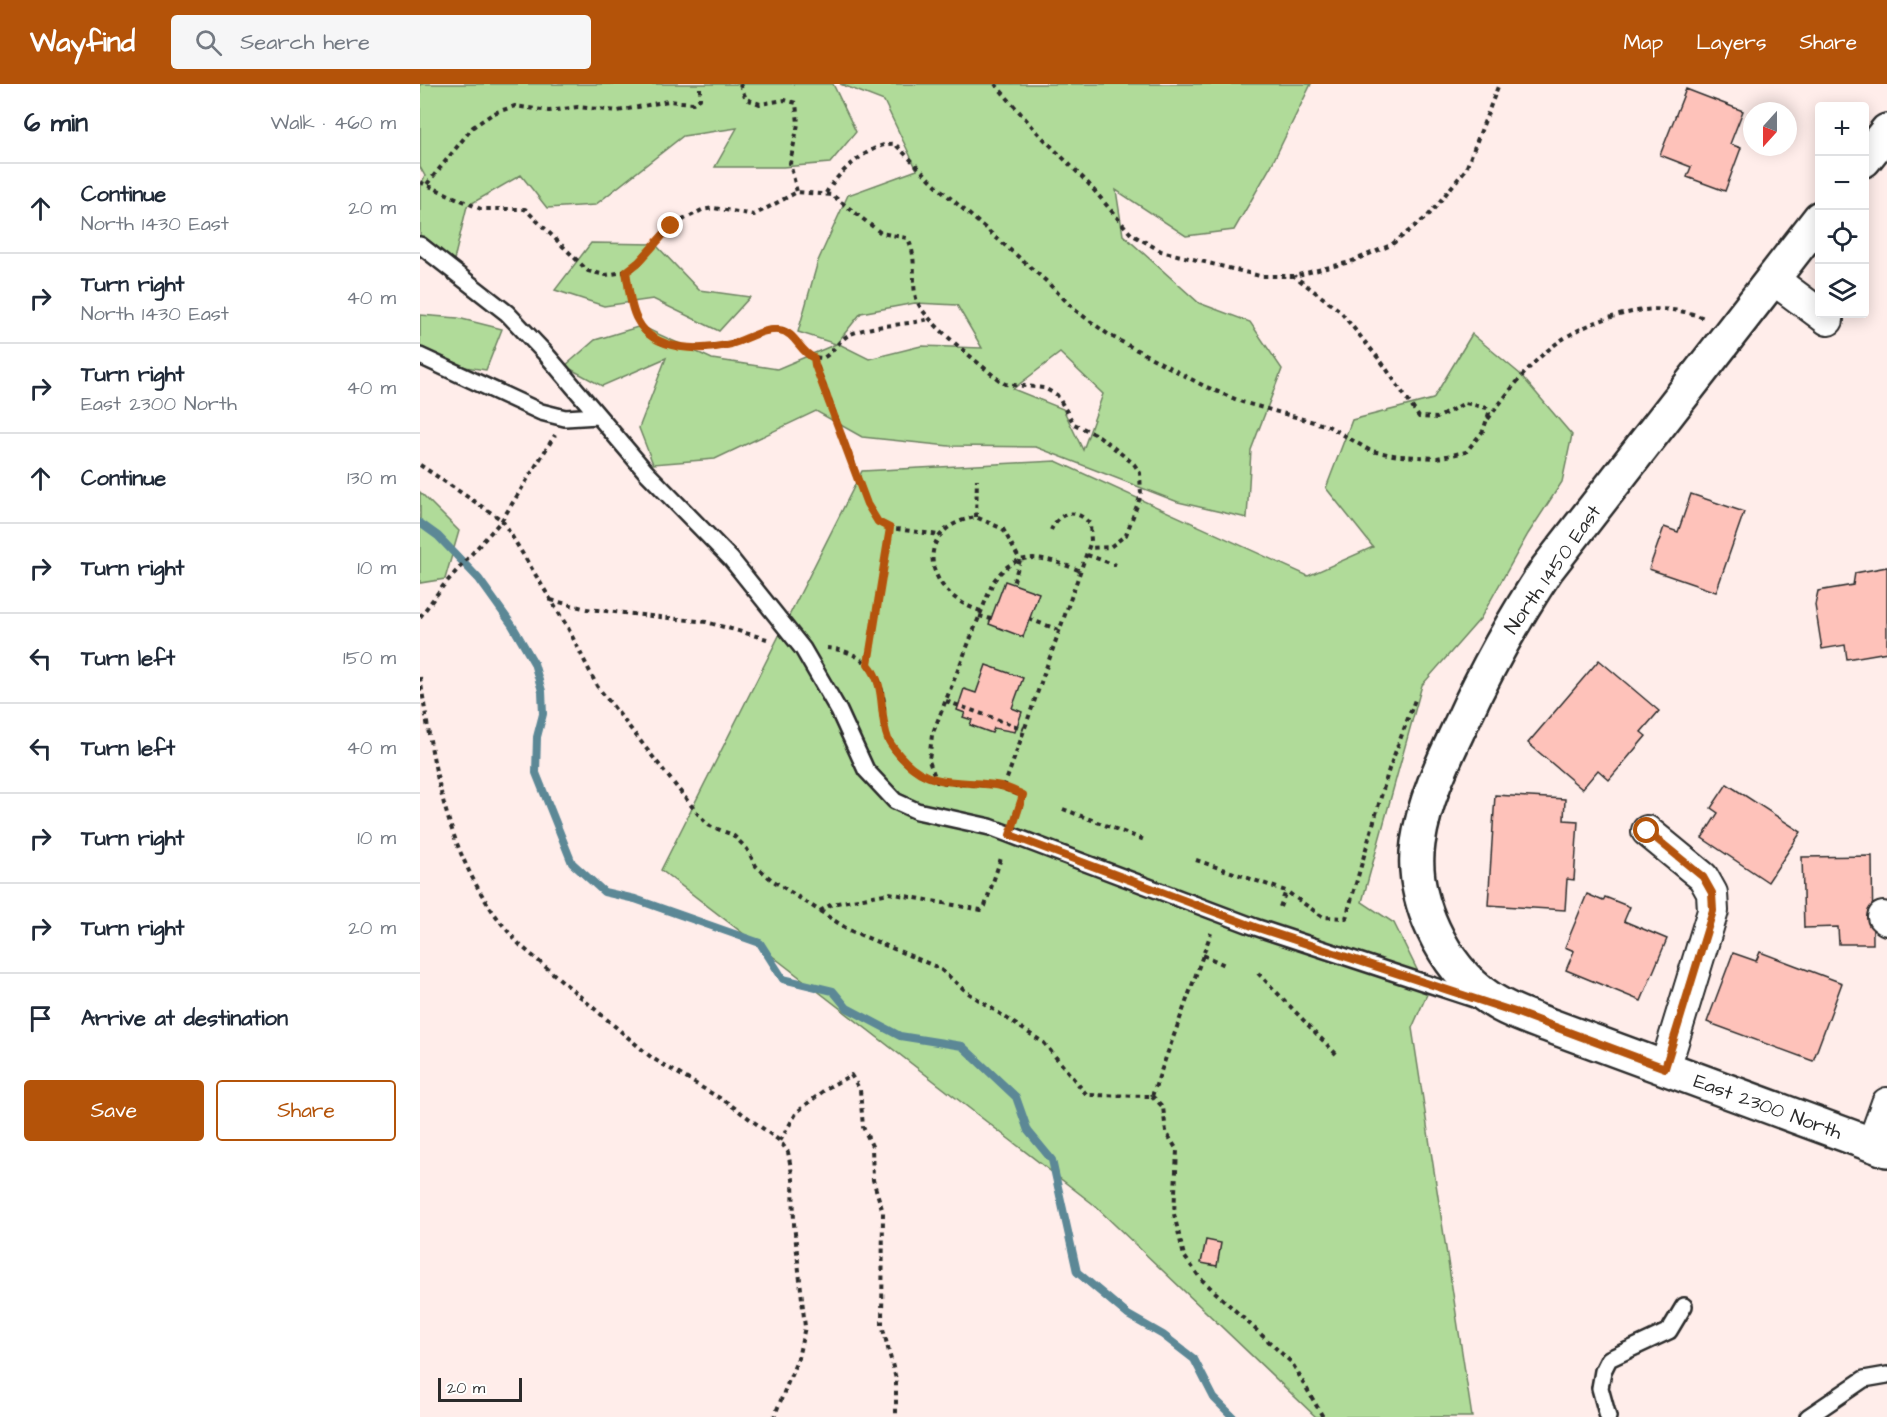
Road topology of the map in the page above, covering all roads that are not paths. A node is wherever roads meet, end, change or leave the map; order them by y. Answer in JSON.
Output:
{"nodes":[{"id":1,"x":1887,"y":131,"type":"edge"},
{"id":2,"x":1867,"y":156,"type":"edge"},
{"id":3,"x":1815,"y":224,"type":"edge"},
{"id":4,"x":420,"y":245,"type":"edge"},
{"id":5,"x":1773,"y":279,"type":"junction"},
{"id":6,"x":1828,"y":320,"type":"dead end"},
{"id":7,"x":420,"y":356,"type":"edge"},
{"id":8,"x":598,"y":416,"type":"junction"},
{"id":9,"x":1647,"y":831,"type":"dead end"},
{"id":10,"x":1515,"y":1012,"type":"junction"},
{"id":11,"x":1665,"y":1068,"type":"junction"},
{"id":12,"x":1887,"y":1103,"type":"edge"},
{"id":13,"x":1880,"y":1148,"type":"edge"},
{"id":14,"x":1684,"y":1306,"type":"dead end"},
{"id":15,"x":1887,"y":1375,"type":"edge"},
{"id":16,"x":1608,"y":1417,"type":"edge"},
{"id":17,"x":1808,"y":1417,"type":"edge"}],
"edges":[{"from":1,"to":2,"type":"street"},
{"from":3,"to":5,"type":"street","name":"North 1450 East"},
{"from":4,"to":8,"type":"lane"},
{"from":5,"to":6,"type":"street"},
{"from":5,"to":10,"type":"street","name":"North 1450 East"},
{"from":7,"to":8,"type":"lane"},
{"from":8,"to":10,"type":"lane"},
{"from":9,"to":11,"type":"street"},
{"from":10,"to":11,"type":"street","name":"East 2300 North"},
{"from":11,"to":13,"type":"street","name":"East 2300 North"},
{"from":12,"to":13,"type":"street"},
{"from":14,"to":16,"type":"lane"},
{"from":15,"to":17,"type":"lane"}]}
